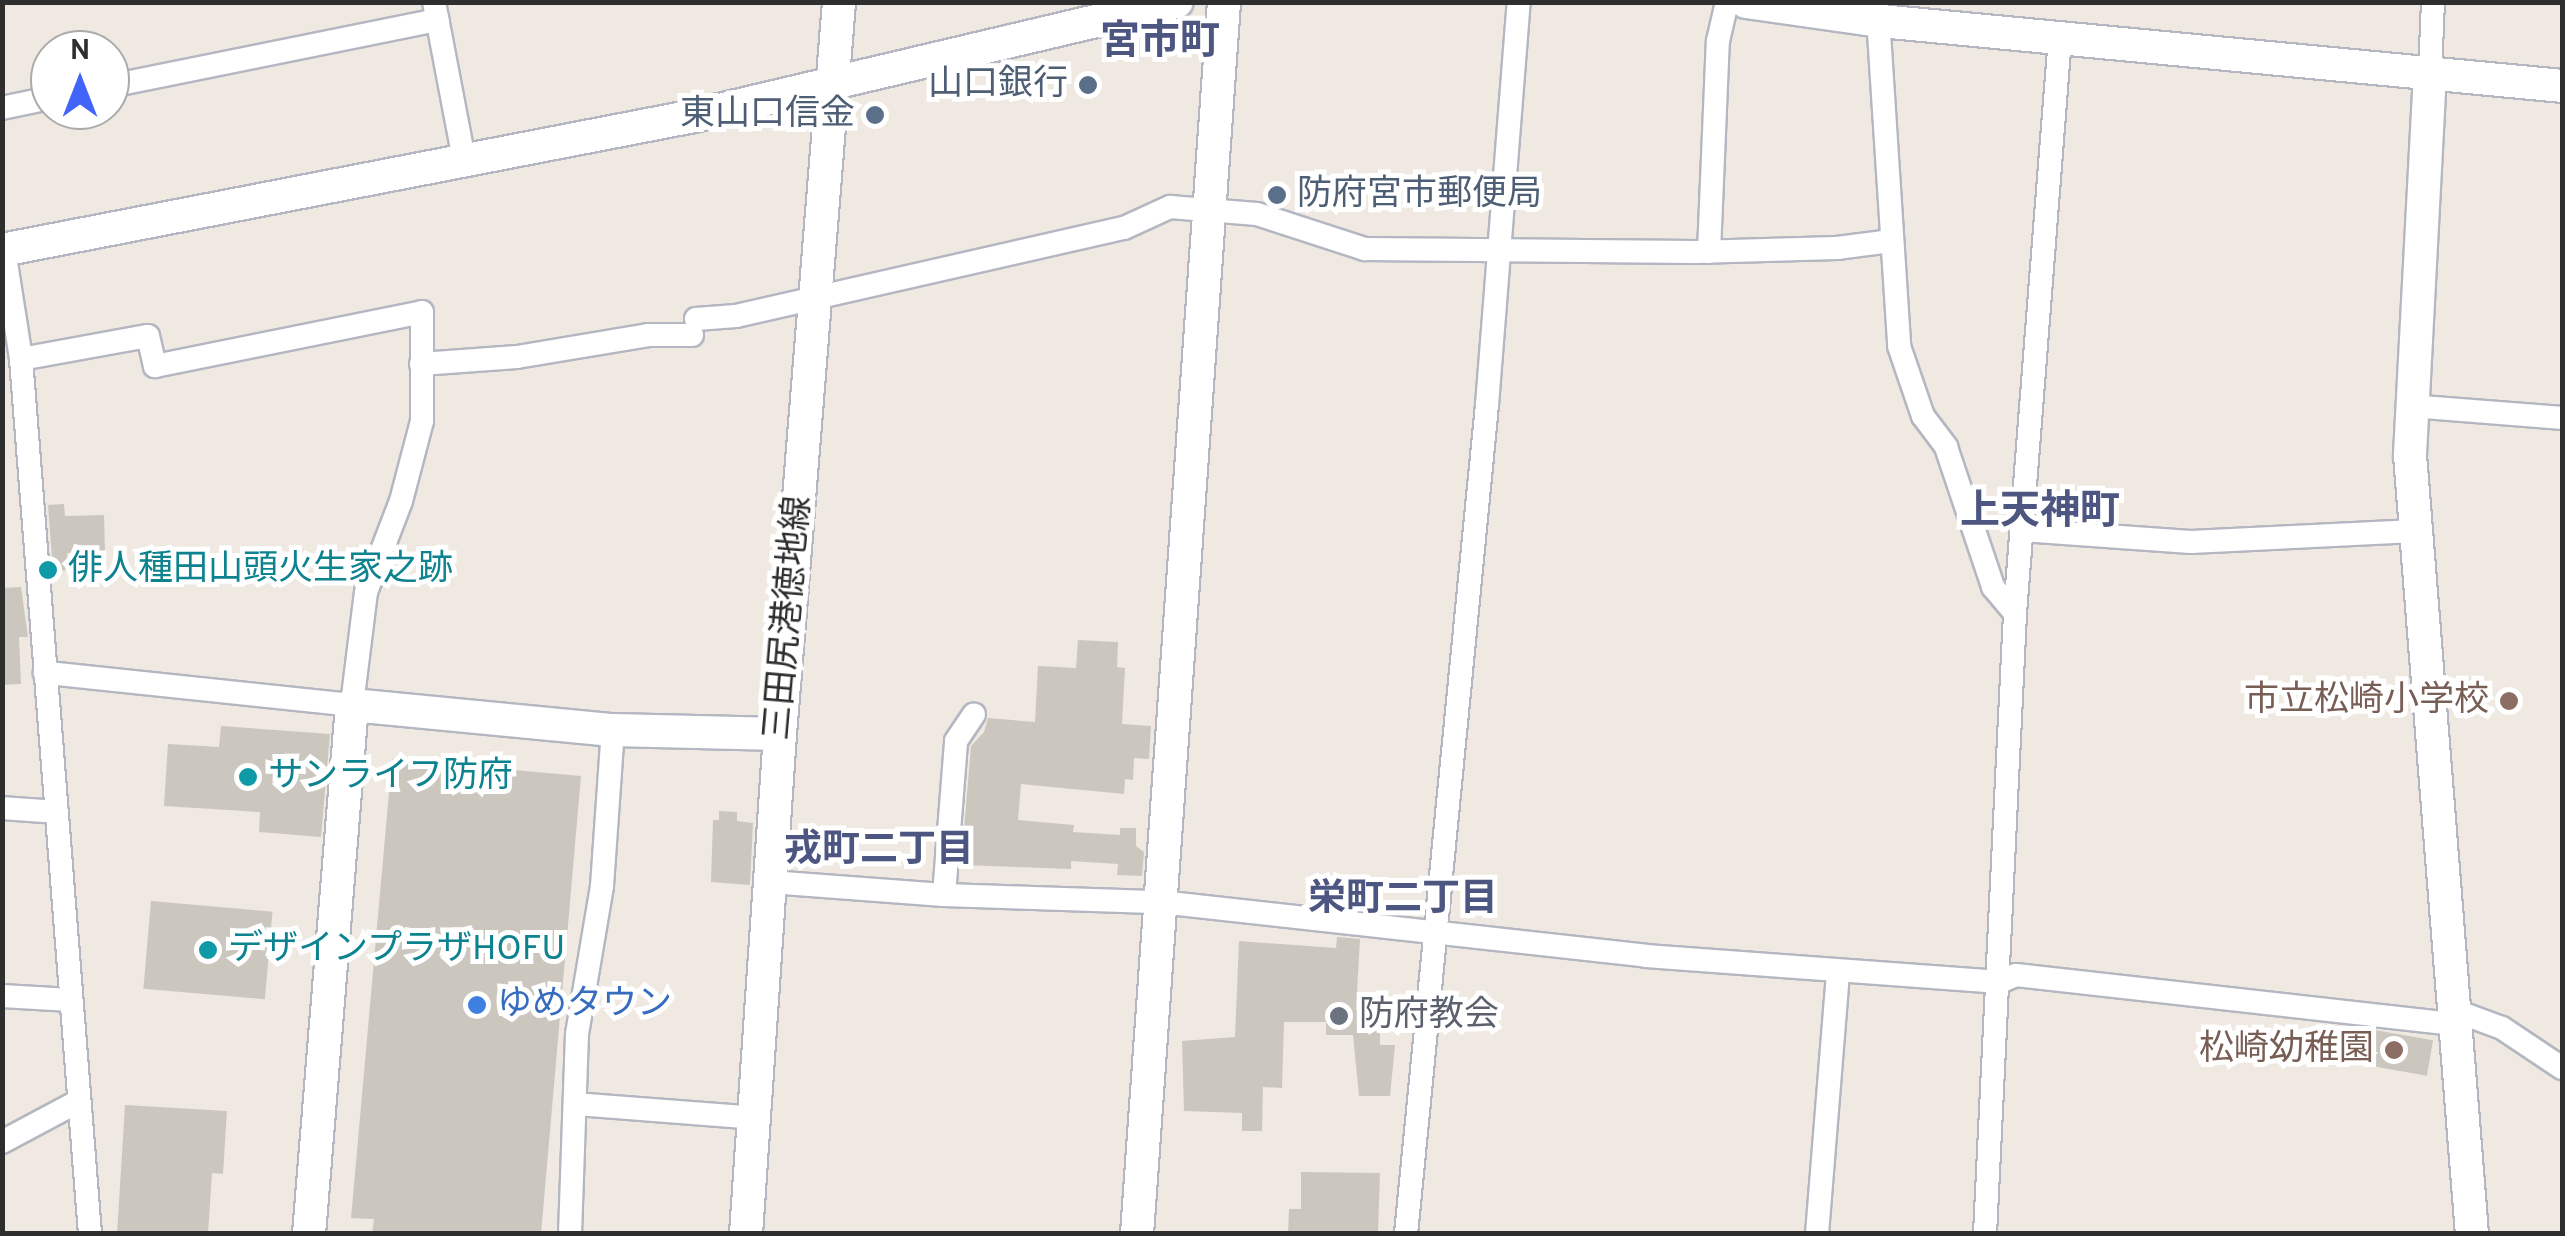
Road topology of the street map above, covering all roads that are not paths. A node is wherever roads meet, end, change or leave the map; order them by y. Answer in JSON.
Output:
{"nodes":[{"id":1,"x":838,"y":2,"type":"edge"},
{"id":2,"x":1176,"y":2,"type":"edge"},
{"id":3,"x":1224,"y":2,"type":"edge"},
{"id":4,"x":1518,"y":2,"type":"edge"},
{"id":5,"x":1727,"y":2,"type":"edge"},
{"id":6,"x":1746,"y":2,"type":"edge"},
{"id":7,"x":2433,"y":2,"type":"edge"},
{"id":8,"x":435,"y":11,"type":"edge"},
{"id":9,"x":1879,"y":12,"type":"edge"},
{"id":10,"x":2060,"y":37,"type":"junction"},
{"id":11,"x":2430,"y":73,"type":"junction"},
{"id":12,"x":130,"y":81,"type":"edge"},
{"id":13,"x":830,"y":84,"type":"junction"},
{"id":14,"x":2562,"y":86,"type":"edge"},
{"id":15,"x":30,"y":102,"type":"edge"},
{"id":16,"x":2,"y":108,"type":"edge"},
{"id":17,"x":464,"y":158,"type":"junction"},
{"id":18,"x":1210,"y":211,"type":"junction"},
{"id":19,"x":1892,"y":240,"type":"junction"},
{"id":20,"x":4,"y":250,"type":"edge"},
{"id":21,"x":1496,"y":252,"type":"junction"},
{"id":22,"x":1709,"y":252,"type":"junction"},
{"id":23,"x":815,"y":297,"type":"junction"},
{"id":24,"x":20,"y":359,"type":"junction"},
{"id":25,"x":421,"y":364,"type":"junction"},
{"id":26,"x":2410,"y":406,"type":"junction"},
{"id":27,"x":2562,"y":418,"type":"edge"},
{"id":28,"x":2022,"y":530,"type":"junction"},
{"id":29,"x":2415,"y":532,"type":"junction"},
{"id":30,"x":2014,"y":614,"type":"junction"},
{"id":31,"x":46,"y":673,"type":"junction"},
{"id":32,"x":352,"y":704,"type":"junction"},
{"id":33,"x":974,"y":714,"type":"dead end"},
{"id":34,"x":613,"y":730,"type":"junction"},
{"id":35,"x":780,"y":734,"type":"junction"},
{"id":36,"x":2,"y":808,"type":"edge"},
{"id":37,"x":56,"y":812,"type":"junction"},
{"id":38,"x":770,"y":882,"type":"junction"},
{"id":39,"x":944,"y":895,"type":"junction"},
{"id":40,"x":1160,"y":902,"type":"junction"},
{"id":41,"x":1433,"y":934,"type":"junction"},
{"id":42,"x":1838,"y":973,"type":"junction"},
{"id":43,"x":2000,"y":982,"type":"junction"},
{"id":44,"x":2,"y":996,"type":"edge"},
{"id":45,"x":71,"y":1000,"type":"junction"},
{"id":46,"x":2456,"y":1018,"type":"junction"},
{"id":47,"x":2562,"y":1068,"type":"edge"},
{"id":48,"x":78,"y":1102,"type":"junction"},
{"id":49,"x":574,"y":1104,"type":"junction"},
{"id":50,"x":755,"y":1118,"type":"junction"},
{"id":51,"x":2,"y":1142,"type":"edge"},
{"id":52,"x":90,"y":1234,"type":"edge"},
{"id":53,"x":309,"y":1234,"type":"edge"},
{"id":54,"x":570,"y":1234,"type":"edge"},
{"id":55,"x":746,"y":1234,"type":"edge"},
{"id":56,"x":1137,"y":1234,"type":"edge"},
{"id":57,"x":1406,"y":1234,"type":"edge"},
{"id":58,"x":1816,"y":1234,"type":"edge"},
{"id":59,"x":1986,"y":1234,"type":"edge"},
{"id":60,"x":2472,"y":1234,"type":"edge"}],
"edges":[{"from":1,"to":13,"type":"street","name":"三田尻港徳地線"},
{"from":2,"to":13,"type":"street"},
{"from":3,"to":18,"type":"street"},
{"from":4,"to":21,"type":"street"},
{"from":5,"to":22,"type":"street"},
{"from":6,"to":9,"type":"street"},
{"from":7,"to":11,"type":"street"},
{"from":8,"to":12,"type":"street"},
{"from":8,"to":17,"type":"street"},
{"from":9,"to":10,"type":"street"},
{"from":9,"to":19,"type":"street"},
{"from":10,"to":11,"type":"street"},
{"from":10,"to":28,"type":"street"},
{"from":11,"to":14,"type":"street"},
{"from":11,"to":26,"type":"street"},
{"from":13,"to":17,"type":"street"},
{"from":13,"to":23,"type":"street","name":"三田尻港徳地線"},
{"from":15,"to":16,"type":"street"},
{"from":17,"to":20,"type":"street"},
{"from":18,"to":21,"type":"street"},
{"from":18,"to":23,"type":"street"},
{"from":18,"to":40,"type":"street"},
{"from":19,"to":22,"type":"street"},
{"from":19,"to":30,"type":"street"},
{"from":20,"to":24,"type":"street"},
{"from":21,"to":22,"type":"street"},
{"from":21,"to":41,"type":"street"},
{"from":23,"to":25,"type":"street"},
{"from":23,"to":35,"type":"street","name":"三田尻港徳地線"},
{"from":24,"to":25,"type":"street"},
{"from":24,"to":31,"type":"street"},
{"from":25,"to":32,"type":"street"},
{"from":26,"to":27,"type":"street"},
{"from":26,"to":29,"type":"street"},
{"from":28,"to":29,"type":"street"},
{"from":28,"to":30,"type":"street"},
{"from":29,"to":46,"type":"street"},
{"from":30,"to":43,"type":"street"},
{"from":31,"to":32,"type":"street"},
{"from":31,"to":37,"type":"street"},
{"from":32,"to":34,"type":"street"},
{"from":32,"to":53,"type":"street"},
{"from":33,"to":39,"type":"street"},
{"from":34,"to":35,"type":"street"},
{"from":34,"to":49,"type":"street"},
{"from":35,"to":38,"type":"street","name":"三田尻港徳地線"},
{"from":36,"to":37,"type":"street"},
{"from":37,"to":45,"type":"street"},
{"from":38,"to":39,"type":"street"},
{"from":38,"to":50,"type":"street","name":"三田尻港徳地線"},
{"from":39,"to":40,"type":"street"},
{"from":40,"to":41,"type":"street"},
{"from":40,"to":56,"type":"street"},
{"from":41,"to":42,"type":"street"},
{"from":41,"to":57,"type":"street"},
{"from":42,"to":43,"type":"street"},
{"from":42,"to":58,"type":"street"},
{"from":43,"to":46,"type":"street"},
{"from":43,"to":59,"type":"street"},
{"from":44,"to":45,"type":"street"},
{"from":45,"to":48,"type":"street"},
{"from":46,"to":47,"type":"street"},
{"from":46,"to":60,"type":"street"},
{"from":48,"to":51,"type":"street"},
{"from":48,"to":52,"type":"street"},
{"from":49,"to":50,"type":"street"},
{"from":49,"to":54,"type":"street"},
{"from":50,"to":55,"type":"street","name":"三田尻港徳地線"}]}
